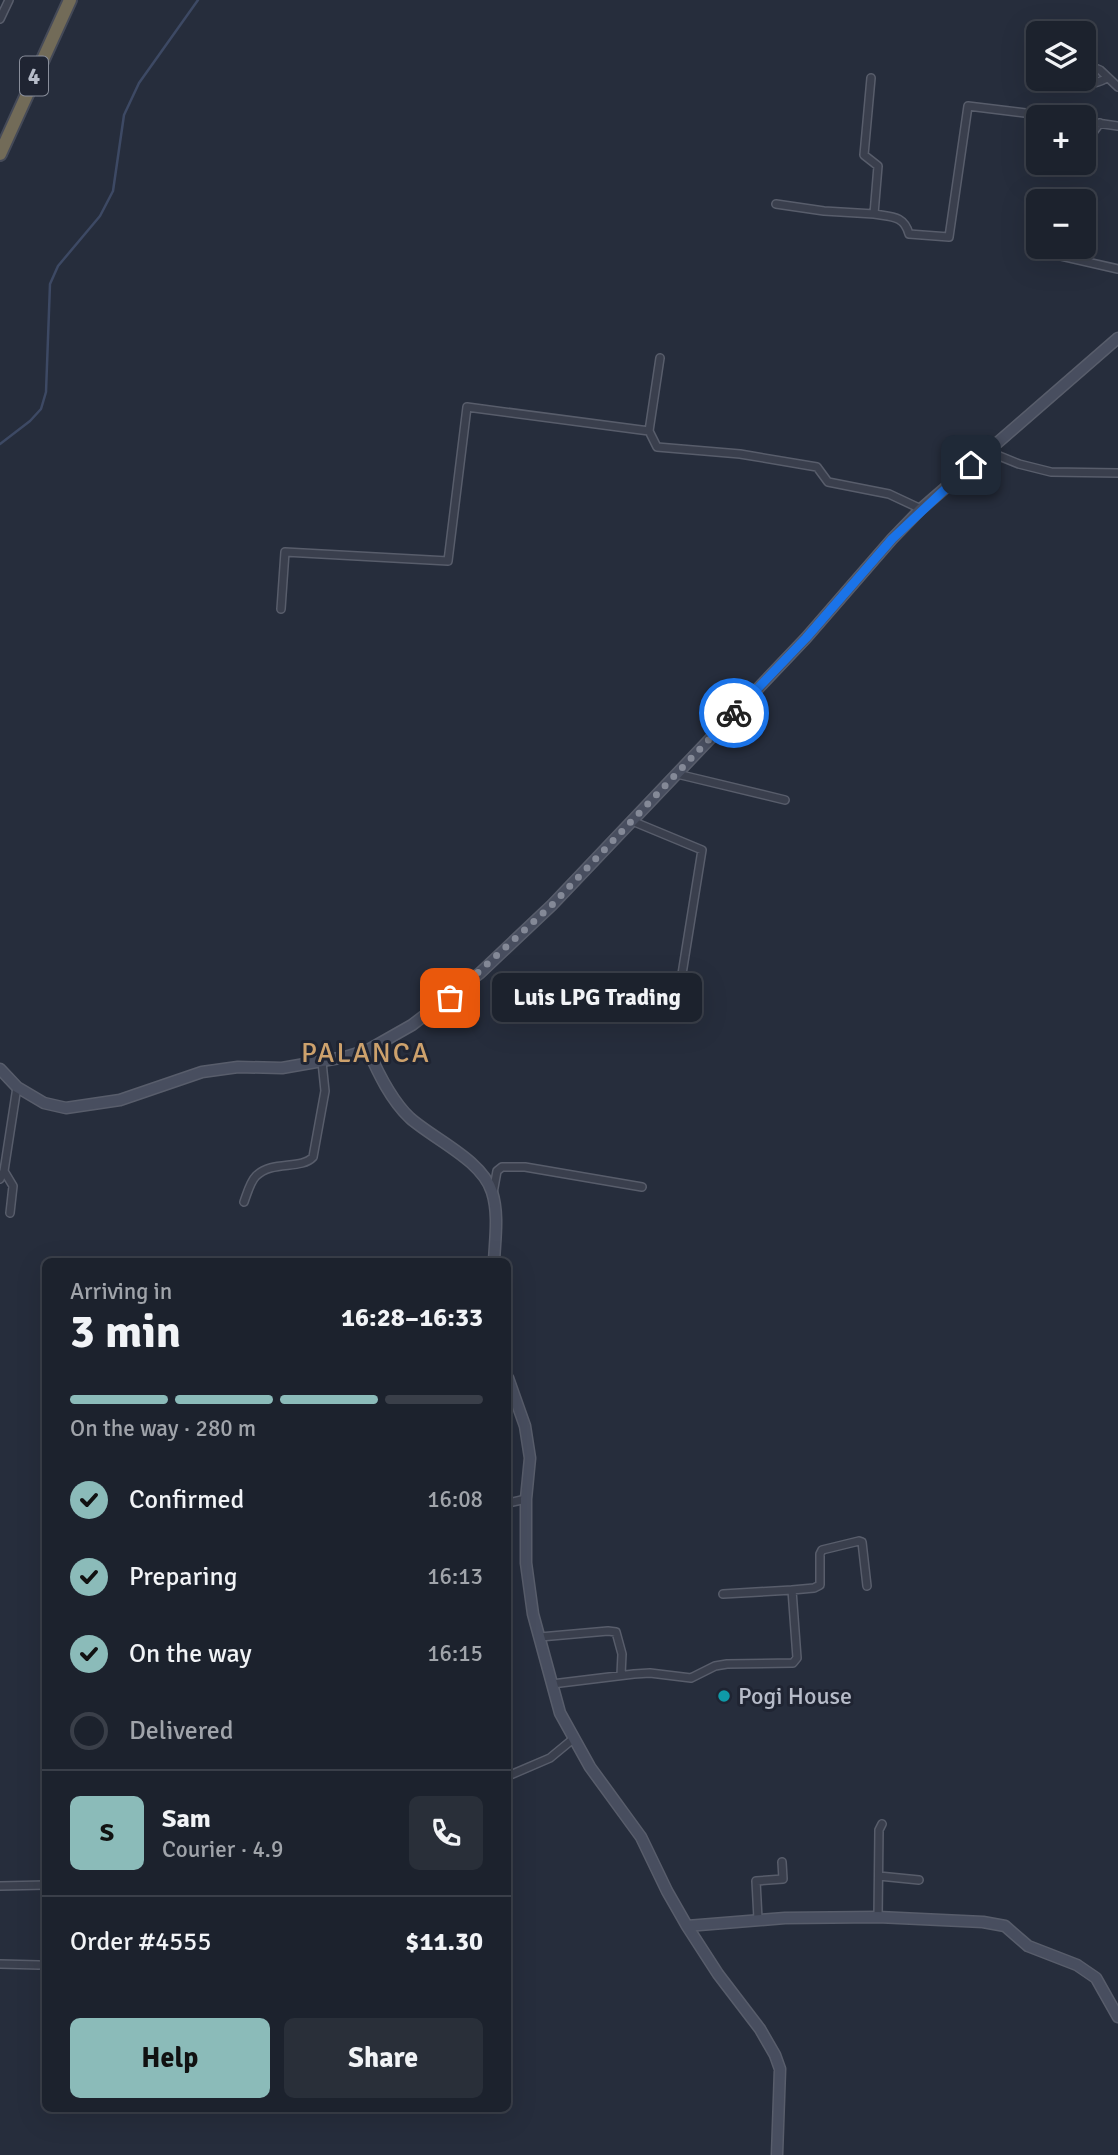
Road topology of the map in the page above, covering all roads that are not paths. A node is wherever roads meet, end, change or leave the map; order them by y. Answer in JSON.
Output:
{"nodes":[{"id":1,"x":9,"y":0,"type":"edge"},
{"id":2,"x":70,"y":0,"type":"edge"},
{"id":3,"x":0,"y":19,"type":"edge"},
{"id":4,"x":1096,"y":68,"type":"edge"},
{"id":5,"x":871,"y":78,"type":"dead end"},
{"id":6,"x":1107,"y":78,"type":"junction"},
{"id":7,"x":1096,"y":83,"type":"edge"},
{"id":8,"x":1118,"y":87,"type":"edge"},
{"id":9,"x":1026,"y":113,"type":"edge"},
{"id":10,"x":1096,"y":123,"type":"edge"},
{"id":11,"x":1100,"y":123,"type":"junction"},
{"id":12,"x":1118,"y":125,"type":"edge"},
{"id":13,"x":1096,"y":128,"type":"edge"},
{"id":14,"x":0,"y":154,"type":"edge"},
{"id":15,"x":776,"y":204,"type":"dead end"},
{"id":16,"x":874,"y":214,"type":"junction"},
{"id":17,"x":1074,"y":259,"type":"edge"},
{"id":18,"x":1118,"y":269,"type":"edge"},
{"id":19,"x":1118,"y":338,"type":"edge"},
{"id":20,"x":660,"y":358,"type":"dead end"},
{"id":21,"x":649,"y":431,"type":"junction"},
{"id":22,"x":987,"y":451,"type":"junction"},
{"id":23,"x":1118,"y":473,"type":"edge"},
{"id":24,"x":921,"y":509,"type":"junction"},
{"id":25,"x":281,"y":609,"type":"dead end"},
{"id":26,"x":677,"y":774,"type":"junction"},
{"id":27,"x":785,"y":800,"type":"dead end"},
{"id":28,"x":632,"y":821,"type":"junction"},
{"id":29,"x":682,"y":974,"type":"dead end"},
{"id":30,"x":368,"y":1050,"type":"junction"},
{"id":31,"x":322,"y":1062,"type":"junction"},
{"id":32,"x":0,"y":1069,"type":"edge"},
{"id":33,"x":17,"y":1087,"type":"junction"},
{"id":34,"x":2,"y":1175,"type":"edge"},
{"id":35,"x":642,"y":1187,"type":"dead end"},
{"id":36,"x":493,"y":1194,"type":"junction"},
{"id":37,"x":244,"y":1202,"type":"dead end"},
{"id":38,"x":10,"y":1213,"type":"dead end"},
{"id":39,"x":494,"y":1258,"type":"edge"},
{"id":40,"x":511,"y":1386,"type":"edge"},
{"id":41,"x":526,"y":1500,"type":"junction"},
{"id":42,"x":511,"y":1502,"type":"edge"},
{"id":43,"x":867,"y":1586,"type":"dead end"},
{"id":44,"x":792,"y":1591,"type":"junction"},
{"id":45,"x":723,"y":1594,"type":"dead end"},
{"id":46,"x":540,"y":1637,"type":"junction"},
{"id":47,"x":621,"y":1675,"type":"junction"},
{"id":48,"x":552,"y":1684,"type":"junction"},
{"id":49,"x":573,"y":1739,"type":"junction"},
{"id":50,"x":511,"y":1775,"type":"edge"},
{"id":51,"x":882,"y":1824,"type":"dead end"},
{"id":52,"x":782,"y":1862,"type":"dead end"},
{"id":53,"x":879,"y":1876,"type":"junction"},
{"id":54,"x":919,"y":1880,"type":"dead end"},
{"id":55,"x":42,"y":1885,"type":"edge"},
{"id":56,"x":0,"y":1886,"type":"edge"},
{"id":57,"x":878,"y":1917,"type":"junction"},
{"id":58,"x":758,"y":1919,"type":"junction"},
{"id":59,"x":687,"y":1926,"type":"junction"},
{"id":60,"x":0,"y":1964,"type":"edge"},
{"id":61,"x":39,"y":1965,"type":"dead end"},
{"id":62,"x":1118,"y":2017,"type":"edge"},
{"id":63,"x":777,"y":2155,"type":"edge"}],
"edges":[{"from":1,"to":3,"type":"street"},
{"from":2,"to":14,"type":"highway","number":"4"},
{"from":4,"to":6,"type":"street"},
{"from":5,"to":16,"type":"street"},
{"from":6,"to":7,"type":"street"},
{"from":6,"to":8,"type":"street"},
{"from":9,"to":16,"type":"street"},
{"from":10,"to":11,"type":"street"},
{"from":11,"to":12,"type":"street"},
{"from":11,"to":13,"type":"street"},
{"from":15,"to":16,"type":"street"},
{"from":17,"to":18,"type":"street"},
{"from":19,"to":22,"type":"street"},
{"from":20,"to":21,"type":"street"},
{"from":21,"to":24,"type":"street"},
{"from":21,"to":25,"type":"street"},
{"from":22,"to":23,"type":"street"},
{"from":22,"to":24,"type":"street"},
{"from":24,"to":26,"type":"street"},
{"from":26,"to":27,"type":"street"},
{"from":26,"to":28,"type":"street"},
{"from":28,"to":29,"type":"street"},
{"from":28,"to":30,"type":"street"},
{"from":30,"to":31,"type":"street"},
{"from":30,"to":36,"type":"street"},
{"from":31,"to":33,"type":"street"},
{"from":31,"to":37,"type":"street"},
{"from":32,"to":33,"type":"street"},
{"from":33,"to":34,"type":"street"},
{"from":34,"to":38,"type":"street"},
{"from":35,"to":36,"type":"street"},
{"from":36,"to":39,"type":"street"},
{"from":40,"to":41,"type":"street"},
{"from":41,"to":42,"type":"street"},
{"from":41,"to":46,"type":"street"},
{"from":43,"to":44,"type":"street"},
{"from":44,"to":45,"type":"street"},
{"from":44,"to":47,"type":"street"},
{"from":46,"to":47,"type":"street"},
{"from":46,"to":48,"type":"street"},
{"from":47,"to":48,"type":"street"},
{"from":48,"to":49,"type":"street"},
{"from":49,"to":50,"type":"street"},
{"from":49,"to":59,"type":"street"},
{"from":51,"to":53,"type":"street"},
{"from":52,"to":58,"type":"street"},
{"from":53,"to":54,"type":"street"},
{"from":53,"to":57,"type":"street"},
{"from":55,"to":56,"type":"street"},
{"from":57,"to":58,"type":"street"},
{"from":57,"to":62,"type":"street"},
{"from":58,"to":59,"type":"street"},
{"from":59,"to":63,"type":"street"},
{"from":60,"to":61,"type":"street"}]}
